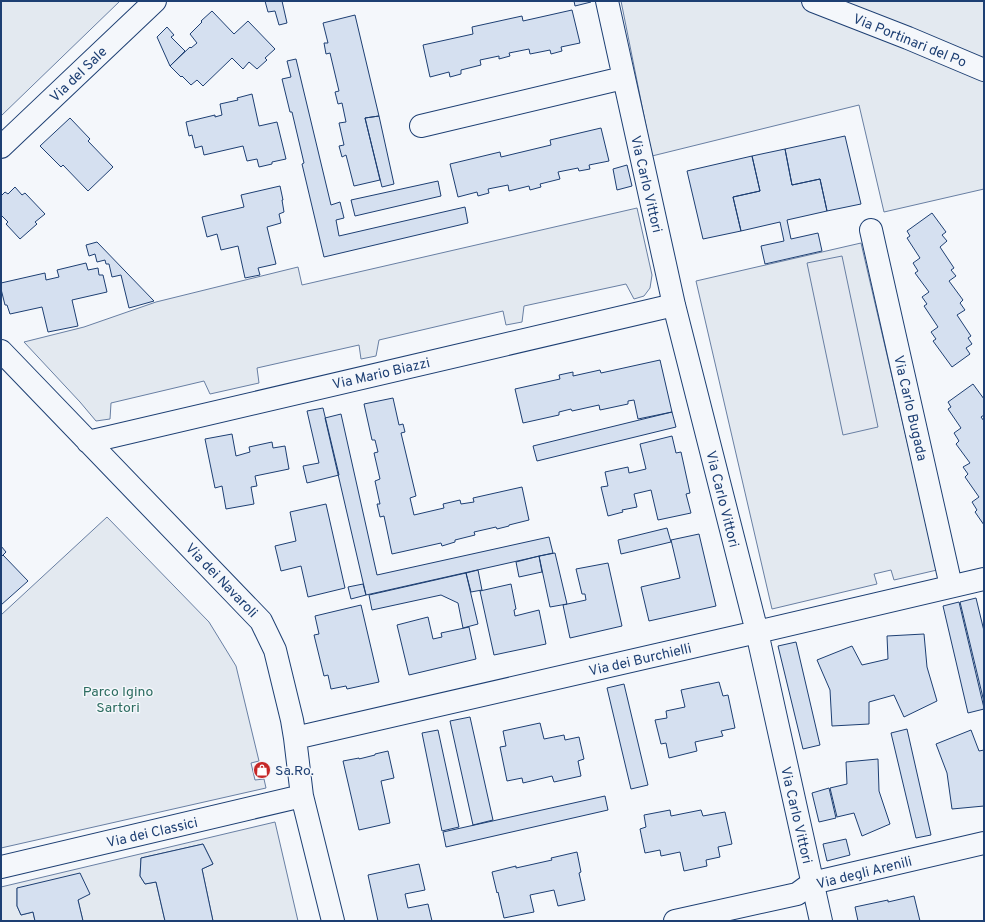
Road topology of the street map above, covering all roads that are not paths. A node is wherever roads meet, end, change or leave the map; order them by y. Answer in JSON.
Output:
{"nodes":[{"id":1,"x":155,"y":1,"type":"edge"},
{"id":2,"x":607,"y":1,"type":"edge"},
{"id":3,"x":813,"y":1,"type":"edge"},
{"id":4,"x":984,"y":70,"type":"edge"},
{"id":5,"x":623,"y":78,"type":"junction"},
{"id":6,"x":421,"y":126,"type":"dead end"},
{"id":7,"x":1,"y":147,"type":"edge"},
{"id":8,"x":871,"y":230,"type":"dead end"},
{"id":9,"x":674,"y":305,"type":"junction"},
{"id":10,"x":1,"y":351,"type":"edge"},
{"id":11,"x":88,"y":442,"type":"junction"},
{"id":12,"x":984,"y":579,"type":"edge"},
{"id":13,"x":951,"y":586,"type":"junction"},
{"id":14,"x":756,"y":632,"type":"junction"},
{"id":15,"x":295,"y":738,"type":"junction"},
{"id":16,"x":302,"y":796,"type":"junction"},
{"id":17,"x":984,"y":843,"type":"edge"},
{"id":18,"x":1,"y":867,"type":"edge"},
{"id":19,"x":812,"y":883,"type":"junction"},
{"id":20,"x":333,"y":921,"type":"edge"},
{"id":21,"x":675,"y":921,"type":"edge"},
{"id":22,"x":821,"y":921,"type":"edge"}],
"edges":[{"from":1,"to":7,"type":"street","name":"Via del Sale"},
{"from":2,"to":5,"type":"street","name":"Via Carlo Vittori"},
{"from":3,"to":4,"type":"street","name":"Via Portinari del Po"},
{"from":5,"to":6,"type":"street"},
{"from":5,"to":9,"type":"street","name":"Via Carlo Vittori"},
{"from":8,"to":13,"type":"street","name":"Via Carlo Bugada"},
{"from":9,"to":11,"type":"street","name":"Via Mario Biazzi"},
{"from":9,"to":14,"type":"street","name":"Via Carlo Vittori"},
{"from":10,"to":11,"type":"street","name":"Via dei Navaroli"},
{"from":11,"to":15,"type":"street","name":"Via dei Navaroli"},
{"from":12,"to":13,"type":"street","name":"Via dei Burchielli"},
{"from":13,"to":14,"type":"street","name":"Via dei Burchielli"},
{"from":14,"to":15,"type":"street","name":"Via dei Burchielli"},
{"from":14,"to":19,"type":"street","name":"Via Carlo Vittori"},
{"from":15,"to":16,"type":"street","name":"Via dei Navaroli"},
{"from":16,"to":18,"type":"street","name":"Via dei Classici"},
{"from":16,"to":20,"type":"street","name":"Via dei Navaroli"},
{"from":17,"to":19,"type":"street","name":"Via degli Arenili"},
{"from":19,"to":21,"type":"street","name":"Via degli Arenili"},
{"from":19,"to":22,"type":"street","name":"Via Carlo Vittori"}]}
